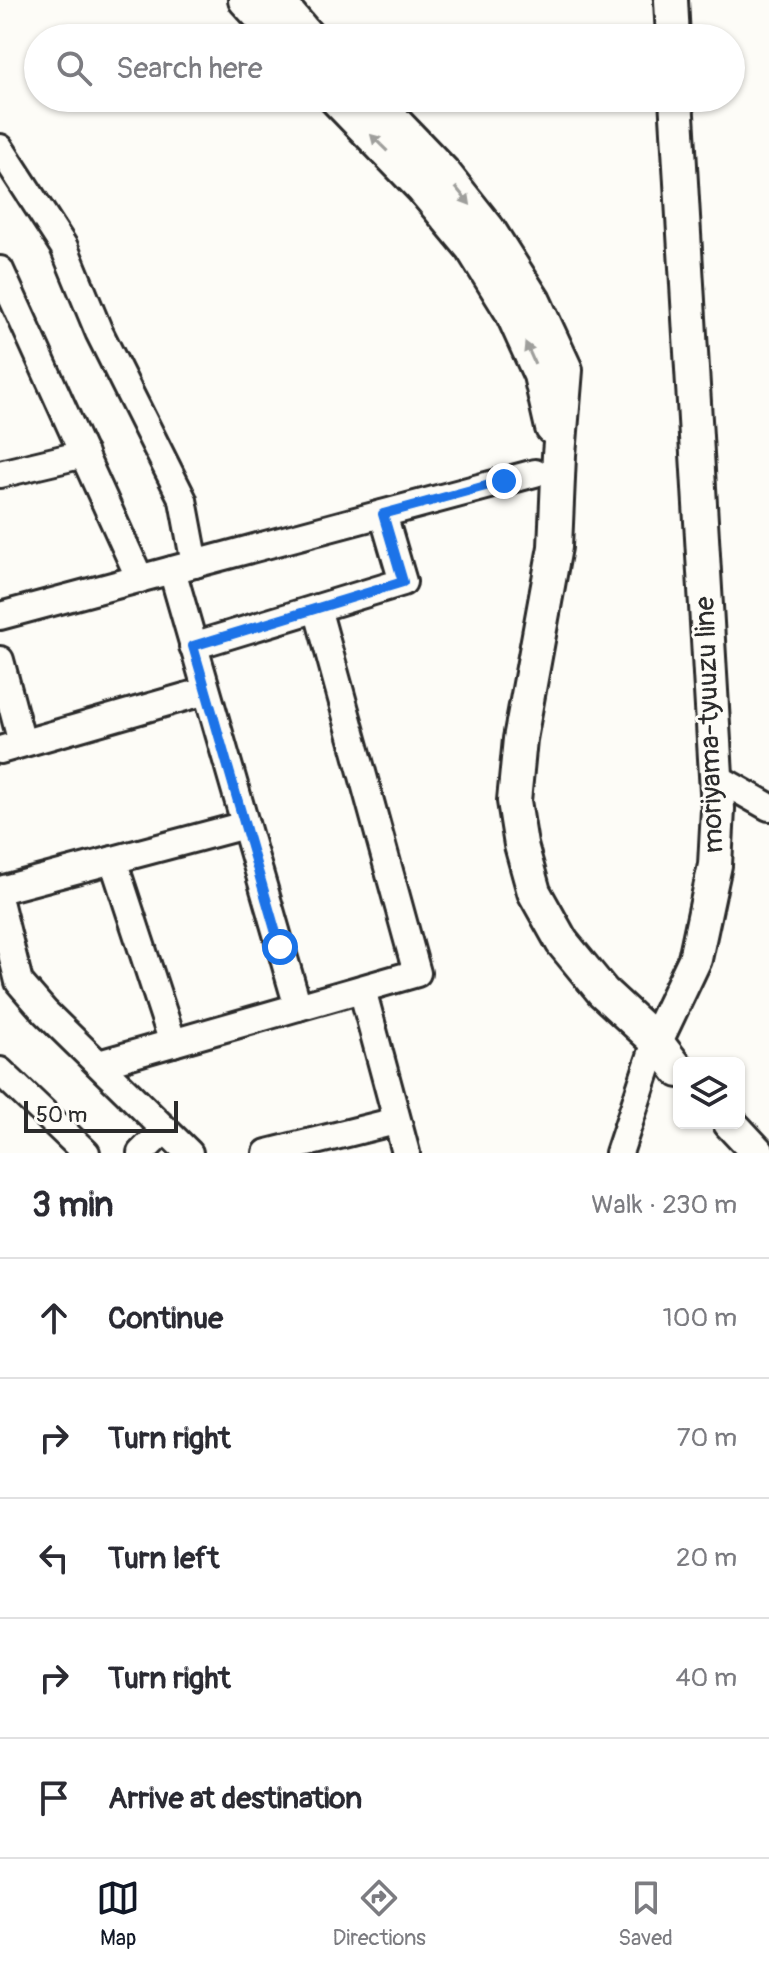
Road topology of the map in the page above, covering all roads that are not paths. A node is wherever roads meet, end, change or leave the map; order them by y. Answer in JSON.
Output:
{"nodes":[{"id":1,"x":245,"y":0,"type":"edge"},
{"id":2,"x":277,"y":0,"type":"edge"},
{"id":3,"x":671,"y":0,"type":"edge"},
{"id":4,"x":267,"y":24,"type":"edge"},
{"id":5,"x":297,"y":24,"type":"edge"},
{"id":6,"x":672,"y":24,"type":"edge"},
{"id":7,"x":349,"y":112,"type":"edge"},
{"id":8,"x":385,"y":112,"type":"edge"},
{"id":9,"x":677,"y":112,"type":"edge"},
{"id":10,"x":0,"y":148,"type":"edge"},
{"id":11,"x":0,"y":270,"type":"edge"},
{"id":12,"x":84,"y":454,"type":"junction"},
{"id":13,"x":547,"y":464,"type":"junction"},
{"id":14,"x":0,"y":474,"type":"edge"},
{"id":15,"x":383,"y":514,"type":"junction"},
{"id":16,"x":183,"y":567,"type":"junction"},
{"id":17,"x":140,"y":579,"type":"junction"},
{"id":18,"x":317,"y":608,"type":"junction"},
{"id":19,"x":0,"y":616,"type":"edge"},
{"id":20,"x":193,"y":646,"type":"junction"},
{"id":21,"x":0,"y":660,"type":"edge"},
{"id":22,"x":206,"y":691,"type":"junction"},
{"id":23,"x":11,"y":746,"type":"edge"},
{"id":24,"x":716,"y":777,"type":"junction"},
{"id":25,"x":769,"y":807,"type":"edge"},
{"id":26,"x":245,"y":825,"type":"junction"},
{"id":27,"x":113,"y":860,"type":"junction"},
{"id":28,"x":0,"y":890,"type":"edge"},
{"id":29,"x":0,"y":905,"type":"edge"},
{"id":30,"x":362,"y":989,"type":"junction"},
{"id":31,"x":298,"y":1007,"type":"junction"},
{"id":32,"x":656,"y":1041,"type":"junction"},
{"id":33,"x":173,"y":1043,"type":"junction"},
{"id":34,"x":673,"y":1063,"type":"edge"},
{"id":35,"x":99,"y":1064,"type":"junction"},
{"id":36,"x":0,"y":1071,"type":"edge"},
{"id":37,"x":396,"y":1121,"type":"junction"},
{"id":38,"x":165,"y":1129,"type":"junction"},
{"id":39,"x":736,"y":1129,"type":"edge"},
{"id":40,"x":86,"y":1153,"type":"edge"},
{"id":41,"x":141,"y":1153,"type":"edge"},
{"id":42,"x":189,"y":1153,"type":"edge"},
{"id":43,"x":267,"y":1153,"type":"edge"},
{"id":44,"x":406,"y":1153,"type":"edge"},
{"id":45,"x":619,"y":1153,"type":"edge"},
{"id":46,"x":758,"y":1153,"type":"edge"}],
"edges":[{"from":1,"to":4,"type":"main road"},
{"from":2,"to":5,"type":"main road"},
{"from":3,"to":6,"type":"main road"},
{"from":13,"to":7,"type":"main road","one_way":true},
{"from":8,"to":13,"type":"main road","one_way":true},
{"from":9,"to":24,"type":"main road","name":"moriyama-tyuuzu line"},
{"from":10,"to":16,"type":"street"},
{"from":11,"to":12,"type":"street"},
{"from":12,"to":14,"type":"street"},
{"from":12,"to":17,"type":"street"},
{"from":13,"to":15,"type":"street"},
{"from":13,"to":32,"type":"main road"},
{"from":15,"to":16,"type":"street"},
{"from":15,"to":18,"type":"street"},
{"from":16,"to":17,"type":"street"},
{"from":16,"to":20,"type":"street"},
{"from":17,"to":19,"type":"street"},
{"from":18,"to":20,"type":"street"},
{"from":18,"to":30,"type":"street"},
{"from":20,"to":22,"type":"street"},
{"from":21,"to":23,"type":"street"},
{"from":22,"to":23,"type":"street"},
{"from":22,"to":26,"type":"street"},
{"from":24,"to":25,"type":"street"},
{"from":24,"to":32,"type":"main road","name":"moriyama-tyuuzu line"},
{"from":26,"to":27,"type":"street"},
{"from":26,"to":31,"type":"street"},
{"from":27,"to":28,"type":"street"},
{"from":27,"to":33,"type":"street"},
{"from":29,"to":35,"type":"street"},
{"from":30,"to":31,"type":"street"},
{"from":30,"to":37,"type":"street"},
{"from":31,"to":33,"type":"street"},
{"from":32,"to":34,"type":"main road"},
{"from":32,"to":45,"type":"street"},
{"from":33,"to":35,"type":"street"},
{"from":35,"to":38,"type":"street"},
{"from":36,"to":40,"type":"street"},
{"from":37,"to":43,"type":"street"},
{"from":37,"to":44,"type":"street"},
{"from":38,"to":41,"type":"street"},
{"from":38,"to":42,"type":"street"},
{"from":39,"to":46,"type":"main road"}]}
